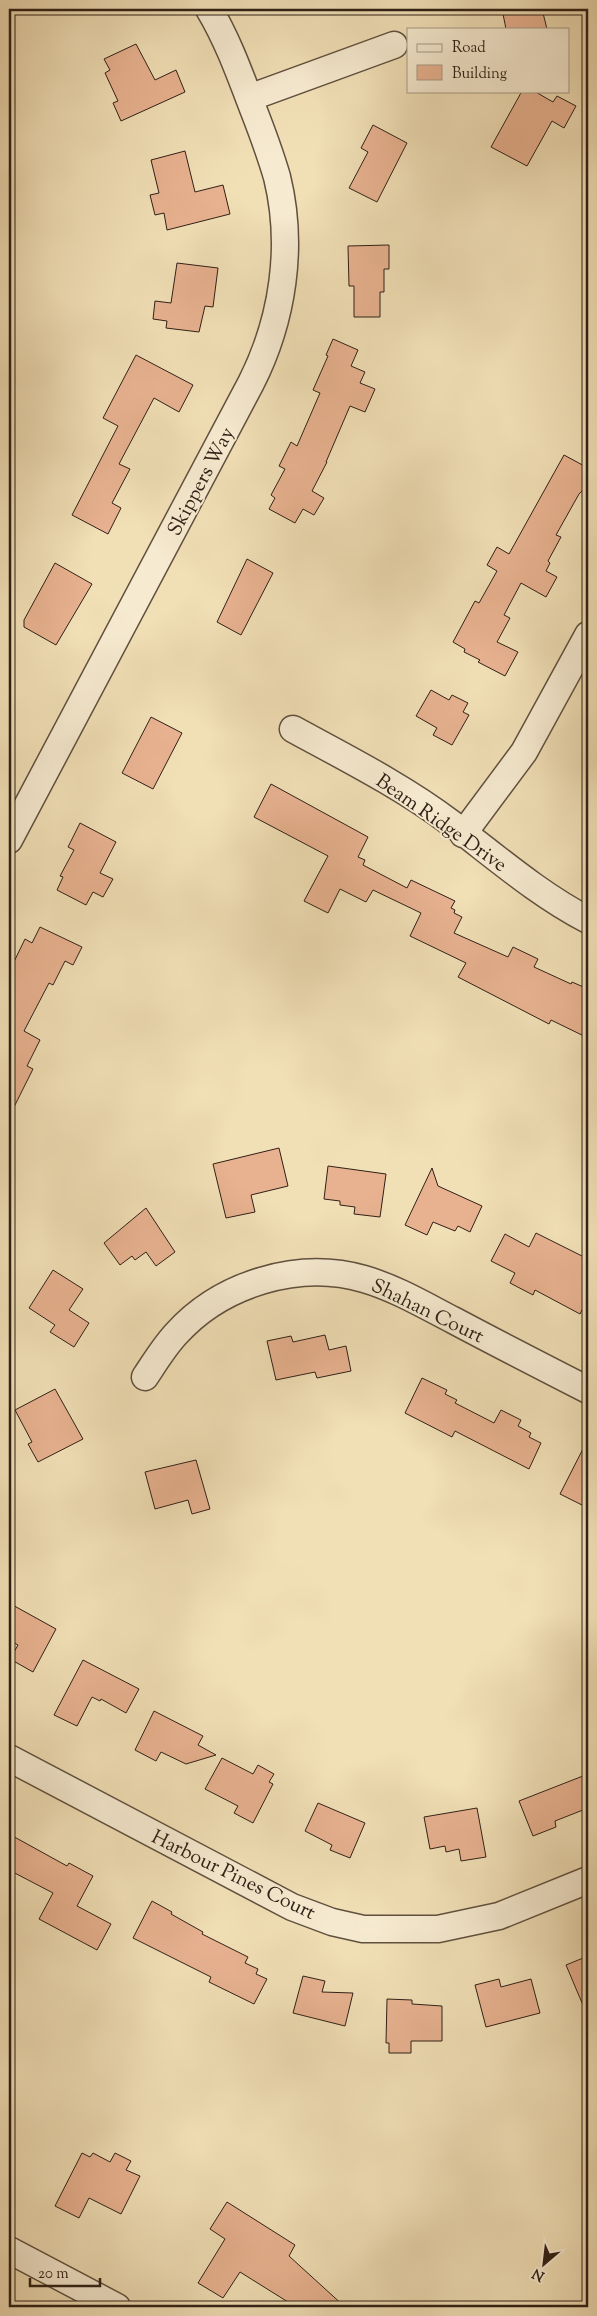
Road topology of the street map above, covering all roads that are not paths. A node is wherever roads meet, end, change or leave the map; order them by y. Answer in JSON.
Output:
{"nodes":[{"id":1,"x":209,"y":9,"type":"edge"},
{"id":2,"x":394,"y":45,"type":"dead end"},
{"id":3,"x":249,"y":98,"type":"junction"},
{"id":4,"x":588,"y":635,"type":"edge"},
{"id":5,"x":293,"y":729,"type":"dead end"},
{"id":6,"x":15,"y":811,"type":"edge"},
{"id":7,"x":463,"y":834,"type":"junction"},
{"id":8,"x":9,"y":840,"type":"edge"},
{"id":9,"x":588,"y":920,"type":"edge"},
{"id":10,"x":146,"y":1378,"type":"dead end"},
{"id":11,"x":588,"y":1390,"type":"edge"},
{"id":12,"x":9,"y":1758,"type":"edge"},
{"id":13,"x":588,"y":1880,"type":"edge"},
{"id":14,"x":9,"y":2250,"type":"edge"},
{"id":15,"x":117,"y":2307,"type":"edge"}],
"edges":[{"from":1,"to":3,"type":"street","name":"Skippers Way"},
{"from":2,"to":3,"type":"street"},
{"from":3,"to":6,"type":"street","name":"Skippers Way"},
{"from":4,"to":7,"type":"street"},
{"from":5,"to":7,"type":"street","name":"Beam Ridge Drive"},
{"from":6,"to":8,"type":"street","name":"Skippers Way"},
{"from":7,"to":9,"type":"street","name":"Beam Ridge Drive"},
{"from":10,"to":11,"type":"street","name":"Shahan Court"},
{"from":12,"to":13,"type":"street","name":"Harbour Pines Court"},
{"from":14,"to":15,"type":"street"}]}
